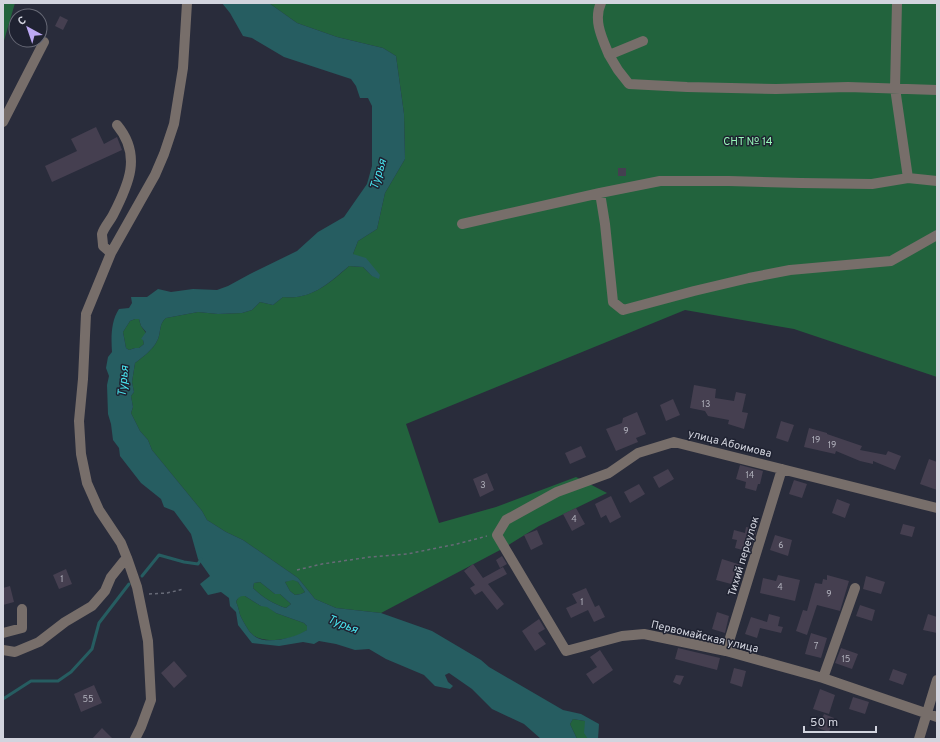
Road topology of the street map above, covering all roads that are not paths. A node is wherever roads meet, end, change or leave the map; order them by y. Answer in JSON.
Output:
{"nodes":[{"id":1,"x":186,"y":3,"type":"edge"},
{"id":2,"x":601,"y":3,"type":"edge"},
{"id":3,"x":896,"y":3,"type":"edge"},
{"id":4,"x":643,"y":41,"type":"dead end"},
{"id":5,"x":41,"y":48,"type":"edge"},
{"id":6,"x":609,"y":55,"type":"junction"},
{"id":7,"x":895,"y":88,"type":"junction"},
{"id":8,"x":937,"y":90,"type":"edge"},
{"id":9,"x":3,"y":122,"type":"edge"},
{"id":10,"x":117,"y":125,"type":"dead end"},
{"id":11,"x":908,"y":178,"type":"junction"},
{"id":12,"x":937,"y":181,"type":"edge"},
{"id":13,"x":600,"y":193,"type":"junction"},
{"id":14,"x":462,"y":224,"type":"dead end"},
{"id":15,"x":937,"y":235,"type":"edge"},
{"id":16,"x":111,"y":253,"type":"junction"},
{"id":17,"x":782,"y":468,"type":"junction"},
{"id":18,"x":937,"y":508,"type":"edge"},
{"id":19,"x":497,"y":535,"type":"joint"},
{"id":20,"x":128,"y":558,"type":"junction"},
{"id":21,"x":855,"y":588,"type":"dead end"},
{"id":22,"x":22,"y":609,"type":"dead end"},
{"id":23,"x":3,"y":633,"type":"edge"},
{"id":24,"x":3,"y":650,"type":"edge"},
{"id":25,"x":726,"y":651,"type":"junction"},
{"id":26,"x":823,"y":678,"type":"junction"},
{"id":27,"x":937,"y":680,"type":"edge"},
{"id":28,"x":926,"y":714,"type":"junction"},
{"id":29,"x":937,"y":717,"type":"edge"},
{"id":30,"x":135,"y":739,"type":"edge"},
{"id":31,"x":919,"y":739,"type":"edge"}],
"edges":[{"from":1,"to":16,"type":"street"},
{"from":2,"to":6,"type":"street"},
{"from":3,"to":7,"type":"street"},
{"from":4,"to":6,"type":"street"},
{"from":5,"to":9,"type":"street"},
{"from":6,"to":7,"type":"street"},
{"from":7,"to":8,"type":"street"},
{"from":7,"to":11,"type":"street"},
{"from":10,"to":16,"type":"street"},
{"from":11,"to":12,"type":"street"},
{"from":11,"to":13,"type":"street"},
{"from":13,"to":14,"type":"street"},
{"from":13,"to":15,"type":"street"},
{"from":16,"to":20,"type":"street"},
{"from":17,"to":18,"type":"street","name":"улица Абоимова"},
{"from":17,"to":19,"type":"street","name":"улица Абоимова"},
{"from":17,"to":25,"type":"street","name":"Тихий переулок"},
{"from":19,"to":25,"type":"street","name":"Первомайская улица"},
{"from":20,"to":24,"type":"street"},
{"from":20,"to":30,"type":"street"},
{"from":21,"to":26,"type":"street"},
{"from":22,"to":23,"type":"street"},
{"from":25,"to":26,"type":"street","name":"Первомайская улица"},
{"from":26,"to":28,"type":"street","name":"Первомайская улица"},
{"from":27,"to":28,"type":"street"},
{"from":28,"to":29,"type":"street","name":"Первомайская улица"},
{"from":28,"to":31,"type":"street"}]}
